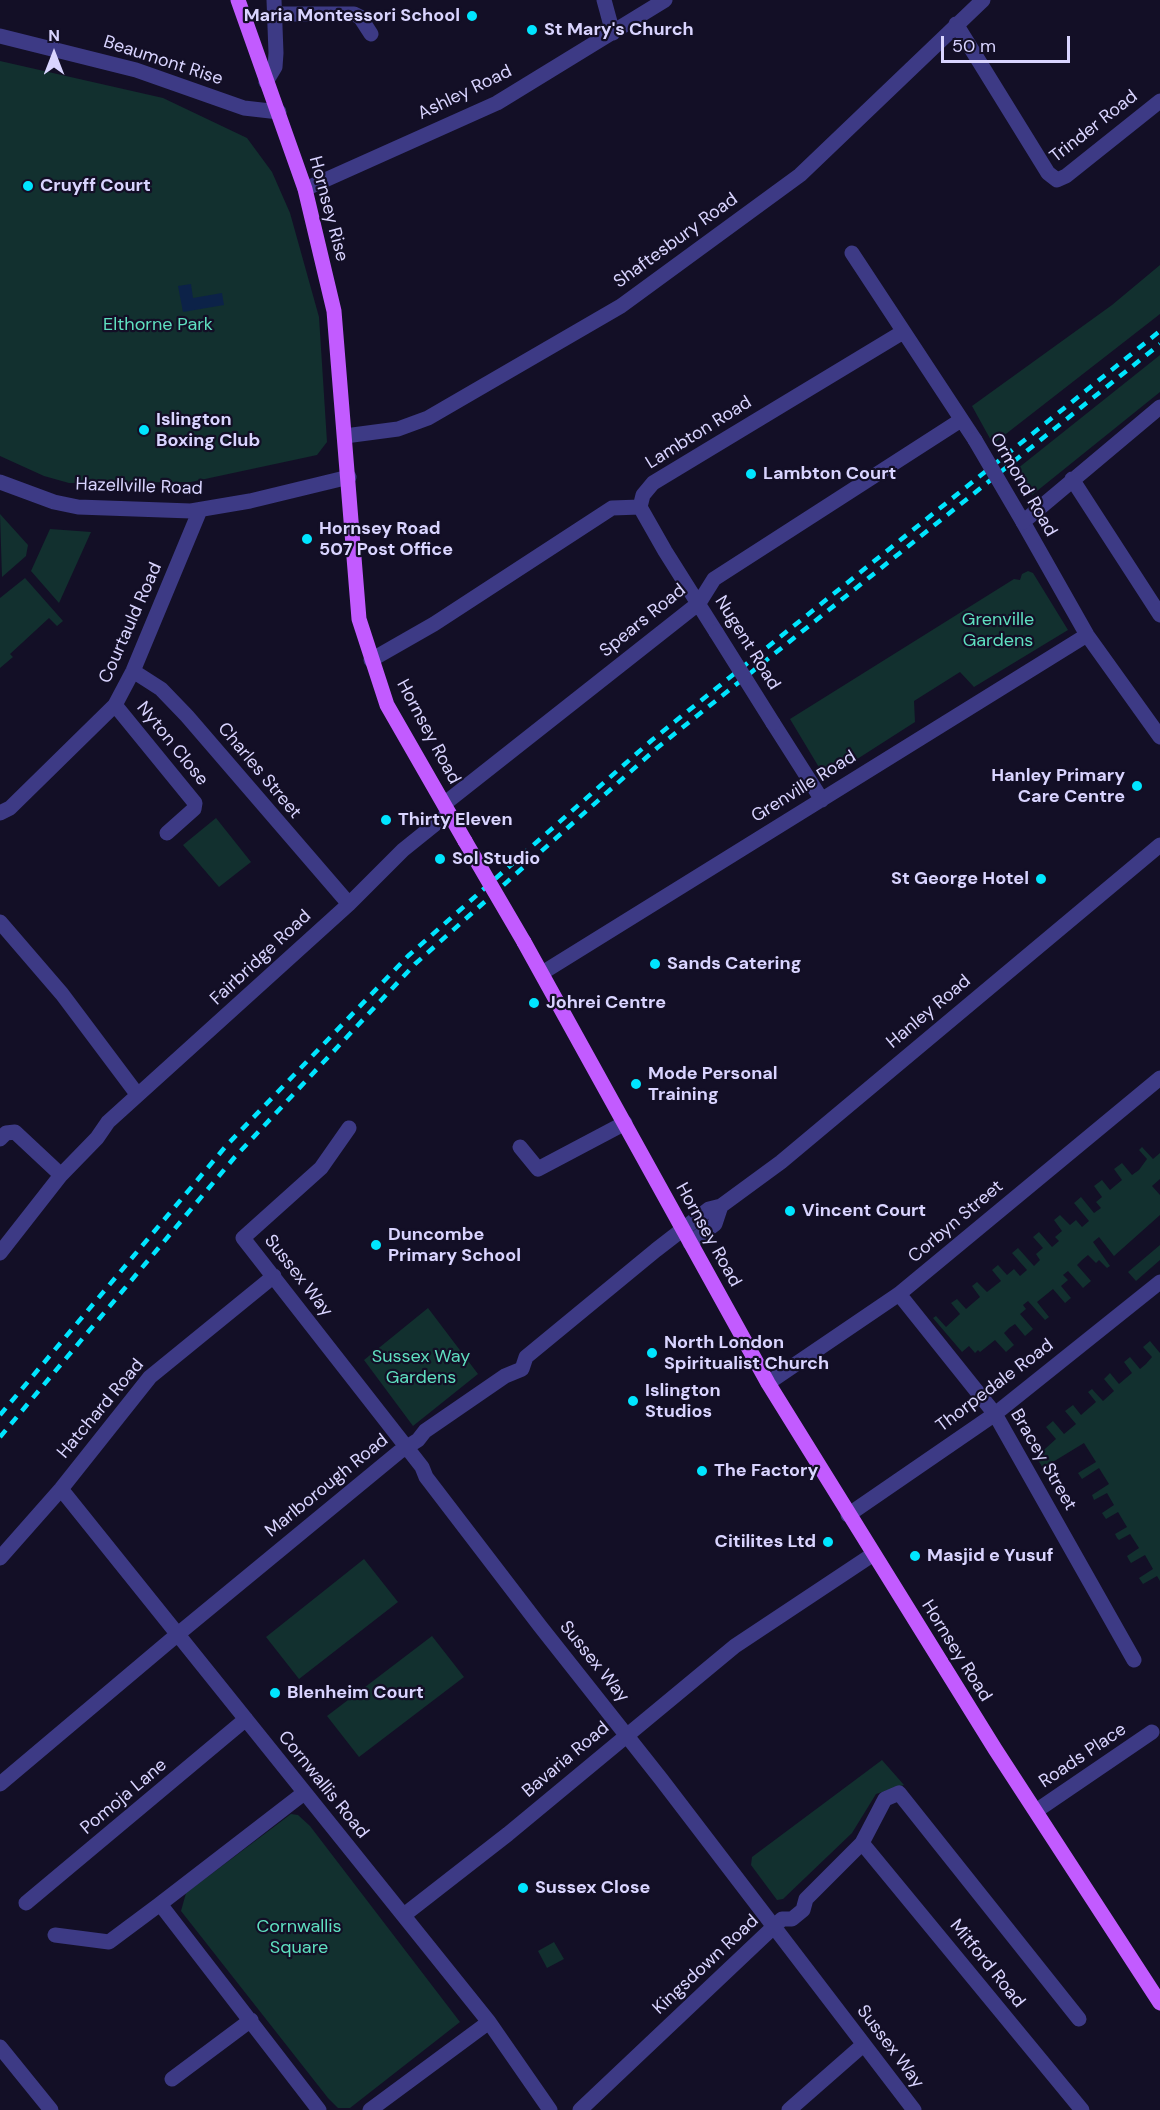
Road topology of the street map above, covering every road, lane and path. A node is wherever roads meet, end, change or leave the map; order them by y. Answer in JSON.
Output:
{"nodes":[{"id":1,"x":238,"y":0,"type":"edge"},
{"id":2,"x":604,"y":0,"type":"edge"},
{"id":3,"x":665,"y":0,"type":"edge"},
{"id":4,"x":983,"y":0,"type":"edge"},
{"id":5,"x":274,"y":7,"type":"edge"},
{"id":6,"x":956,"y":24,"type":"junction"},
{"id":7,"x":613,"y":33,"type":"junction"},
{"id":8,"x":371,"y":34,"type":"dead end"},
{"id":9,"x":0,"y":36,"type":"edge"},
{"id":10,"x":266,"y":82,"type":"junction"},
{"id":11,"x":1160,"y":100,"type":"edge"},
{"id":12,"x":279,"y":112,"type":"junction"},
{"id":13,"x":305,"y":189,"type":"junction"},
{"id":14,"x":852,"y":253,"type":"dead end"},
{"id":15,"x":903,"y":332,"type":"junction"},
{"id":16,"x":1160,"y":407,"type":"edge"},
{"id":17,"x":961,"y":420,"type":"junction"},
{"id":18,"x":345,"y":436,"type":"junction"},
{"id":19,"x":349,"y":477,"type":"junction"},
{"id":20,"x":1072,"y":480,"type":"junction"},
{"id":21,"x":0,"y":483,"type":"edge"},
{"id":22,"x":640,"y":507,"type":"junction"},
{"id":23,"x":200,"y":510,"type":"junction"},
{"id":24,"x":1023,"y":522,"type":"junction"},
{"id":25,"x":699,"y":603,"type":"junction"},
{"id":26,"x":1160,"y":615,"type":"edge"},
{"id":27,"x":1087,"y":635,"type":"junction"},
{"id":28,"x":371,"y":660,"type":"junction"},
{"id":29,"x":133,"y":671,"type":"junction"},
{"id":30,"x":115,"y":705,"type":"junction"},
{"id":31,"x":1160,"y":737,"type":"edge"},
{"id":32,"x":822,"y":800,"type":"junction"},
{"id":33,"x":446,"y":808,"type":"junction"},
{"id":34,"x":5,"y":811,"type":"edge"},
{"id":35,"x":167,"y":833,"type":"dead end"},
{"id":36,"x":1160,"y":845,"type":"edge"},
{"id":37,"x":349,"y":904,"type":"junction"},
{"id":38,"x":0,"y":922,"type":"edge"},
{"id":39,"x":542,"y":973,"type":"junction"},
{"id":40,"x":1160,"y":1078,"type":"edge"},
{"id":41,"x":137,"y":1095,"type":"junction"},
{"id":42,"x":625,"y":1123,"type":"junction"},
{"id":43,"x":350,"y":1128,"type":"dead end"},
{"id":44,"x":0,"y":1139,"type":"edge"},
{"id":45,"x":520,"y":1147,"type":"dead end"},
{"id":46,"x":61,"y":1175,"type":"junction"},
{"id":47,"x":686,"y":1236,"type":"junction"},
{"id":48,"x":0,"y":1253,"type":"edge"},
{"id":49,"x":274,"y":1276,"type":"junction"},
{"id":50,"x":1160,"y":1281,"type":"edge"},
{"id":51,"x":898,"y":1294,"type":"junction"},
{"id":52,"x":768,"y":1383,"type":"junction"},
{"id":53,"x":995,"y":1414,"type":"junction"},
{"id":54,"x":406,"y":1447,"type":"junction"},
{"id":55,"x":61,"y":1489,"type":"junction"},
{"id":56,"x":848,"y":1515,"type":"junction"},
{"id":57,"x":872,"y":1555,"type":"junction"},
{"id":58,"x":0,"y":1558,"type":"edge"},
{"id":59,"x":178,"y":1634,"type":"junction"},
{"id":60,"x":1134,"y":1660,"type":"dead end"},
{"id":61,"x":246,"y":1719,"type":"junction"},
{"id":62,"x":1152,"y":1732,"type":"dead end"},
{"id":63,"x":627,"y":1735,"type":"junction"},
{"id":64,"x":0,"y":1784,"type":"edge"},
{"id":65,"x":304,"y":1793,"type":"junction"},
{"id":66,"x":1036,"y":1811,"type":"junction"},
{"id":67,"x":862,"y":1843,"type":"junction"},
{"id":68,"x":27,"y":1903,"type":"dead end"},
{"id":69,"x":160,"y":1904,"type":"junction"},
{"id":70,"x":404,"y":1915,"type":"junction"},
{"id":71,"x":775,"y":1927,"type":"junction"},
{"id":72,"x":55,"y":1935,"type":"dead end"},
{"id":73,"x":1160,"y":2004,"type":"edge"},
{"id":74,"x":1079,"y":2019,"type":"dead end"},
{"id":75,"x":250,"y":2020,"type":"junction"},
{"id":76,"x":489,"y":2022,"type":"junction"},
{"id":77,"x":863,"y":2045,"type":"junction"},
{"id":78,"x":0,"y":2047,"type":"edge"},
{"id":79,"x":172,"y":2079,"type":"dead end"},
{"id":80,"x":51,"y":2110,"type":"edge"},
{"id":81,"x":319,"y":2110,"type":"edge"},
{"id":82,"x":370,"y":2110,"type":"edge"},
{"id":83,"x":550,"y":2110,"type":"edge"},
{"id":84,"x":580,"y":2110,"type":"edge"},
{"id":85,"x":789,"y":2110,"type":"edge"},
{"id":86,"x":914,"y":2110,"type":"edge"},
{"id":87,"x":1082,"y":2110,"type":"edge"}],
"edges":[{"from":1,"to":10,"type":"main road","name":"Hornsey Rise"},
{"from":2,"to":7,"type":"street"},
{"from":3,"to":7,"type":"street","name":"Ashley Road"},
{"from":4,"to":6,"type":"street","name":"Shaftesbury Road"},
{"from":5,"to":8,"type":"street"},
{"from":5,"to":10,"type":"street"},
{"from":6,"to":11,"type":"street","name":"Trinder Road"},
{"from":6,"to":18,"type":"street","name":"Shaftesbury Road"},
{"from":7,"to":13,"type":"street","name":"Ashley Road"},
{"from":9,"to":12,"type":"street","name":"Beaumont Rise"},
{"from":10,"to":12,"type":"main road","name":"Hornsey Rise"},
{"from":12,"to":13,"type":"main road","name":"Hornsey Rise"},
{"from":13,"to":18,"type":"main road","name":"Hornsey Rise"},
{"from":14,"to":15,"type":"street","name":"Ormond Road"},
{"from":15,"to":17,"type":"street","name":"Ormond Road"},
{"from":15,"to":22,"type":"street","name":"Lambton Road"},
{"from":16,"to":20,"type":"street"},
{"from":17,"to":24,"type":"street","name":"Ormond Road","bridge":true},
{"from":17,"to":25,"type":"street","name":"Spears Road"},
{"from":18,"to":19,"type":"main road","name":"Hornsey Road"},
{"from":19,"to":23,"type":"street","name":"Hazellville Road"},
{"from":19,"to":28,"type":"main road","name":"Hornsey Road"},
{"from":20,"to":24,"type":"street"},
{"from":20,"to":26,"type":"street"},
{"from":21,"to":23,"type":"street","name":"Hazellville Road"},
{"from":22,"to":25,"type":"street","name":"Nugent Road"},
{"from":22,"to":28,"type":"street"},
{"from":23,"to":29,"type":"street","name":"Courtauld Road"},
{"from":24,"to":27,"type":"street","name":"Ormond Road"},
{"from":25,"to":32,"type":"street","name":"Nugent Road","bridge":true},
{"from":25,"to":33,"type":"street","name":"Spears Road"},
{"from":27,"to":31,"type":"street","name":"Ormond Road"},
{"from":27,"to":32,"type":"street","name":"Grenville Road"},
{"from":28,"to":33,"type":"main road","name":"Hornsey Road"},
{"from":29,"to":30,"type":"street","name":"Courtauld Road"},
{"from":29,"to":37,"type":"street","name":"Charles Street"},
{"from":30,"to":34,"type":"street","name":"Courtauld Road"},
{"from":30,"to":35,"type":"street","name":"Nyton Close"},
{"from":32,"to":39,"type":"street","name":"Grenville Road"},
{"from":33,"to":37,"type":"street","name":"Fairbridge Road"},
{"from":33,"to":39,"type":"main road","name":"Hornsey Road","bridge":true},
{"from":36,"to":47,"type":"street","name":"Hanley Road"},
{"from":37,"to":41,"type":"street","name":"Fairbridge Road"},
{"from":38,"to":41,"type":"street"},
{"from":39,"to":42,"type":"main road","name":"Hornsey Road"},
{"from":40,"to":51,"type":"street","name":"Corbyn Street"},
{"from":41,"to":46,"type":"street","name":"Fairbridge Road"},
{"from":42,"to":45,"type":"street"},
{"from":42,"to":47,"type":"main road","name":"Hornsey Road"},
{"from":43,"to":49,"type":"street","name":"Sussex Way"},
{"from":44,"to":46,"type":"street"},
{"from":46,"to":48,"type":"street","name":"Fairbridge Road"},
{"from":47,"to":52,"type":"main road","name":"Hornsey Road"},
{"from":47,"to":54,"type":"street","name":"Marlborough Road"},
{"from":49,"to":54,"type":"street","name":"Sussex Way"},
{"from":49,"to":55,"type":"street","name":"Hatchard Road"},
{"from":50,"to":53,"type":"street","name":"Thorpedale Road"},
{"from":51,"to":52,"type":"street","name":"Corbyn Street"},
{"from":51,"to":53,"type":"street","name":"Bracey Street"},
{"from":52,"to":56,"type":"main road","name":"Hornsey Road"},
{"from":53,"to":56,"type":"street","name":"Thorpedale Road"},
{"from":53,"to":60,"type":"street","name":"Bracey Street"},
{"from":54,"to":59,"type":"street","name":"Marlborough Road"},
{"from":54,"to":63,"type":"street","name":"Sussex Way"},
{"from":55,"to":58,"type":"street","name":"Hatchard Road"},
{"from":55,"to":59,"type":"street","name":"Cornwallis Road"},
{"from":56,"to":57,"type":"main road","name":"Hornsey Road"},
{"from":57,"to":63,"type":"street","name":"Bavaria Road"},
{"from":57,"to":66,"type":"main road","name":"Hornsey Road"},
{"from":59,"to":61,"type":"street","name":"Cornwallis Road"},
{"from":59,"to":64,"type":"street","name":"Marlborough Road"},
{"from":61,"to":65,"type":"street","name":"Cornwallis Road"},
{"from":61,"to":68,"type":"street","name":"Pomoja Lane"},
{"from":62,"to":66,"type":"street","name":"Roads Place"},
{"from":63,"to":70,"type":"street","name":"Bavaria Road"},
{"from":63,"to":71,"type":"street","name":"Sussex Way"},
{"from":65,"to":69,"type":"street"},
{"from":65,"to":70,"type":"street","name":"Cornwallis Road"},
{"from":66,"to":73,"type":"main road","name":"Hornsey Road"},
{"from":67,"to":71,"type":"street","name":"Kingsdown Road"},
{"from":67,"to":74,"type":"street","name":"Kingsdown Road"},
{"from":67,"to":87,"type":"street","name":"Mitford Road"},
{"from":69,"to":72,"type":"street"},
{"from":69,"to":75,"type":"street"},
{"from":70,"to":76,"type":"street","name":"Cornwallis Road"},
{"from":71,"to":77,"type":"street","name":"Sussex Way"},
{"from":71,"to":84,"type":"street","name":"Kingsdown Road"},
{"from":75,"to":79,"type":"street"},
{"from":75,"to":81,"type":"street"},
{"from":76,"to":82,"type":"street"},
{"from":76,"to":83,"type":"street","name":"Cornwallis Road"},
{"from":77,"to":85,"type":"street"},
{"from":77,"to":86,"type":"street","name":"Sussex Way"},
{"from":78,"to":80,"type":"street"}]}
